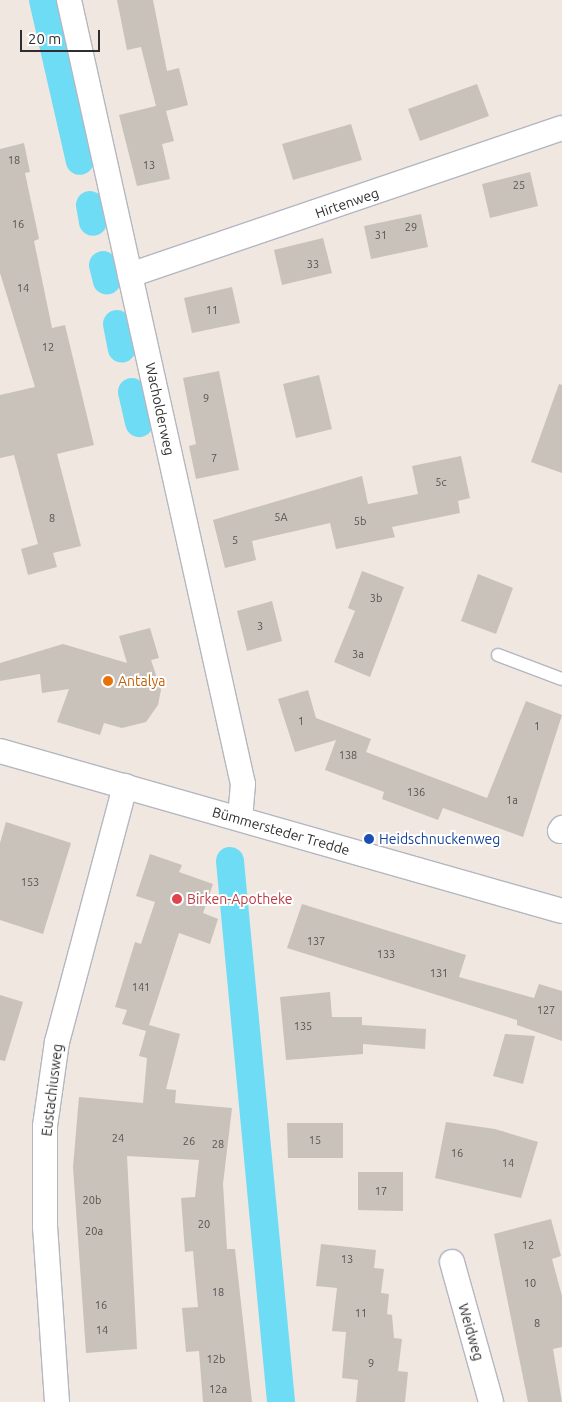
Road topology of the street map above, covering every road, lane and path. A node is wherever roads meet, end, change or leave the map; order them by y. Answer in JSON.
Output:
{"nodes":[{"id":1,"x":69,"y":0,"type":"edge"},
{"id":2,"x":562,"y":128,"type":"edge"},
{"id":3,"x":130,"y":276,"type":"junction"},
{"id":4,"x":498,"y":655,"type":"dead end"},
{"id":5,"x":562,"y":679,"type":"edge"},
{"id":6,"x":0,"y":751,"type":"edge"},
{"id":7,"x":125,"y":786,"type":"junction"},
{"id":8,"x":240,"y":818,"type":"junction"},
{"id":9,"x":562,"y":912,"type":"edge"},
{"id":10,"x":452,"y":1262,"type":"dead end"},
{"id":11,"x":57,"y":1402,"type":"edge"},
{"id":12,"x":491,"y":1402,"type":"edge"}],
"edges":[{"from":1,"to":3,"type":"street","name":"Wacholderweg"},
{"from":2,"to":3,"type":"street","name":"Hirtenweg"},
{"from":3,"to":8,"type":"street","name":"Wacholderweg"},
{"from":4,"to":5,"type":"lane"},
{"from":6,"to":7,"type":"street","name":"Bümmersteder Tredde"},
{"from":7,"to":8,"type":"street","name":"Bümmersteder Tredde"},
{"from":7,"to":11,"type":"street","name":"Eustachiusweg"},
{"from":8,"to":9,"type":"street","name":"Bümmersteder Tredde"},
{"from":10,"to":12,"type":"street","name":"Weidweg"}]}
